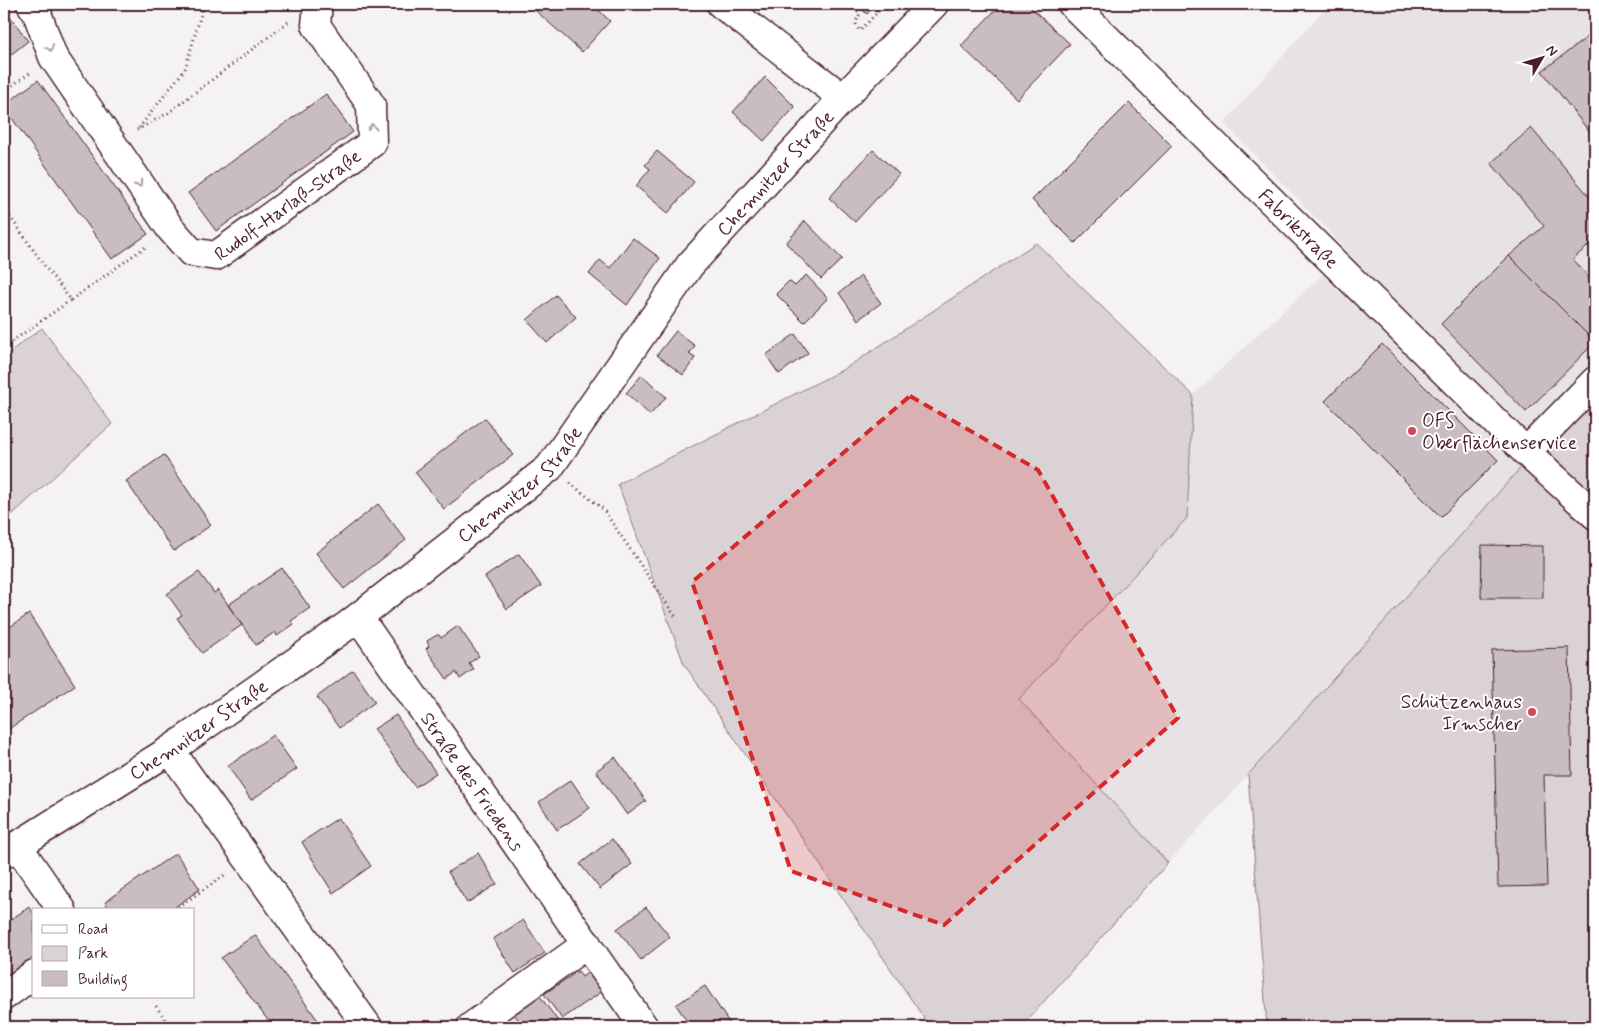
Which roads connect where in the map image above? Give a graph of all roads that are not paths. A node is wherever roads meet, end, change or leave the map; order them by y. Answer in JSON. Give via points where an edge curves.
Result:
{"nodes":[{"id":1,"x":30,"y":4,"type":"edge"},
{"id":2,"x":318,"y":4,"type":"edge"},
{"id":3,"x":721,"y":4,"type":"edge"},
{"id":4,"x":934,"y":4,"type":"edge"},
{"id":5,"x":1072,"y":4,"type":"edge"},
{"id":6,"x":843,"y":98,"type":"junction"},
{"id":7,"x":1595,"y":380,"type":"edge"},
{"id":8,"x":1526,"y":452,"type":"junction"},
{"id":9,"x":1595,"y":515,"type":"edge"},
{"id":10,"x":359,"y":618,"type":"junction"},
{"id":11,"x":170,"y":750,"type":"junction"},
{"id":12,"x":10,"y":850,"type":"edge"},
{"id":13,"x":60,"y":908,"type":"edge"},
{"id":14,"x":587,"y":944,"type":"junction"},
{"id":15,"x":32,"y":975,"type":"edge"},
{"id":16,"x":4,"y":996,"type":"edge"},
{"id":17,"x":368,"y":1027,"type":"edge"},
{"id":18,"x":471,"y":1027,"type":"edge"},
{"id":19,"x":644,"y":1027,"type":"edge"}],
"edges":[{"from":1,"to":2,"type":"street","name":"Rudolf-Harlaß-Straße","one_way":true,"via":[[37,12],[53,57],[170,228],[191,252],[216,256],[372,143],[371,106],[316,25]]},
{"from":3,"to":6,"type":"street"},
{"from":4,"to":6,"type":"street","name":"Chemnitzer Straße"},
{"from":5,"to":8,"type":"street","name":"Fabrikstraße"},
{"from":6,"to":10,"type":"street","name":"Chemnitzer Straße","via":[[690,265],[550,468]]},
{"from":7,"to":8,"type":"street"},
{"from":8,"to":9,"type":"street","name":"Fabrikstraße"},
{"from":10,"to":11,"type":"street","name":"Chemnitzer Straße"},
{"from":10,"to":14,"type":"street","name":"Straße des Friedens"},
{"from":11,"to":12,"type":"street","name":"Chemnitzer Straße"},
{"from":11,"to":17,"type":"street"},
{"from":12,"to":13,"type":"street"},
{"from":14,"to":18,"type":"street"},
{"from":14,"to":19,"type":"street","name":"Straße des Friedens"},
{"from":15,"to":16,"type":"street"}]}
